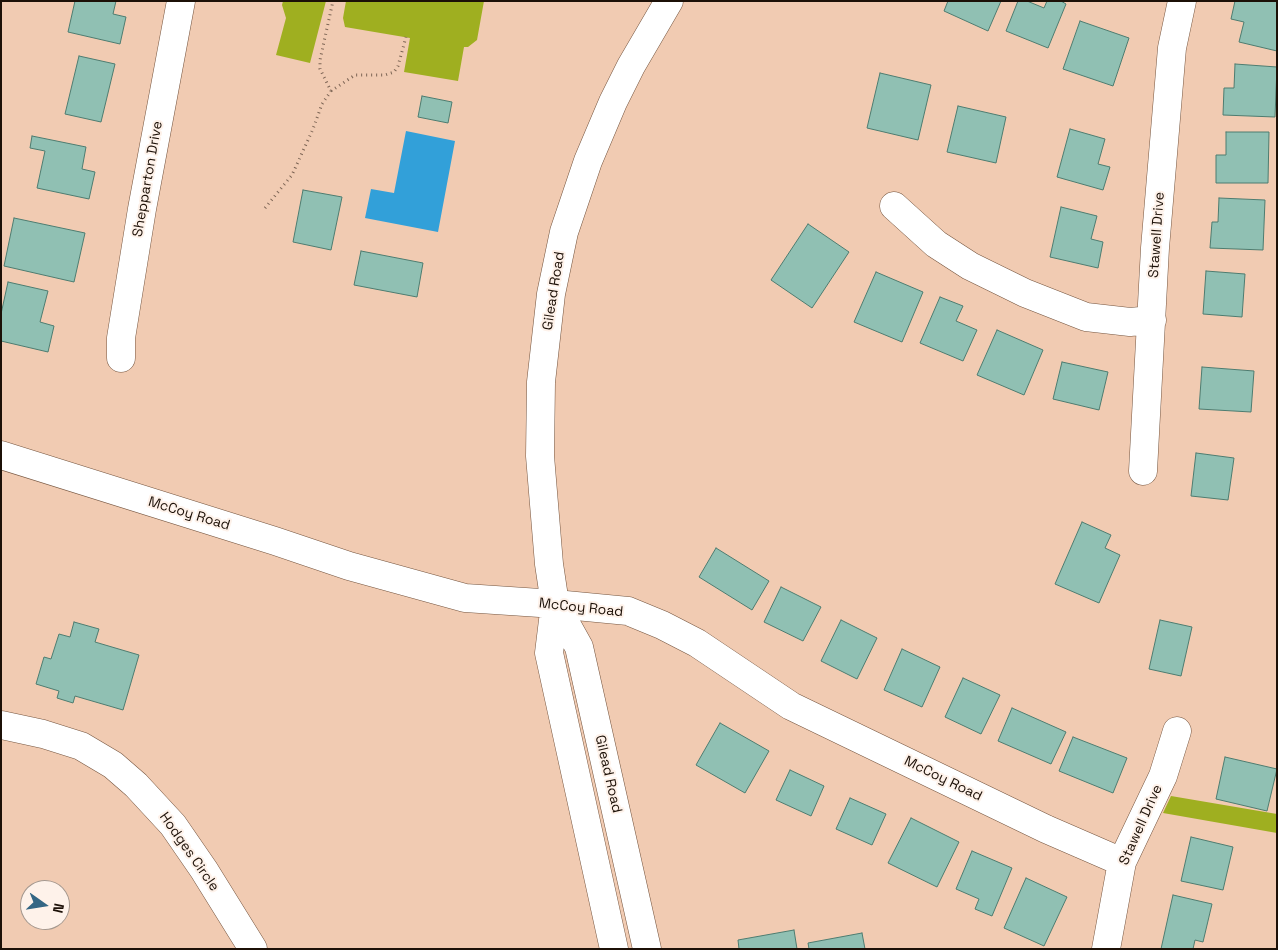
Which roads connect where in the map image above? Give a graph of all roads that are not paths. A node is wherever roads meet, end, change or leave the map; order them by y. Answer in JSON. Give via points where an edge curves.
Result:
{"nodes":[{"id":1,"x":182,"y":1,"type":"edge"},
{"id":2,"x":669,"y":1,"type":"edge"},
{"id":3,"x":1181,"y":1,"type":"edge"},
{"id":4,"x":894,"y":206,"type":"dead end"},
{"id":5,"x":1152,"y":320,"type":"junction"},
{"id":6,"x":120,"y":358,"type":"dead end"},
{"id":7,"x":1,"y":455,"type":"edge"},
{"id":8,"x":1143,"y":471,"type":"dead end"},
{"id":9,"x":555,"y":604,"type":"junction"},
{"id":10,"x":1,"y":725,"type":"edge"},
{"id":11,"x":1177,"y":731,"type":"dead end"},
{"id":12,"x":1122,"y":862,"type":"junction"},
{"id":13,"x":253,"y":949,"type":"edge"},
{"id":14,"x":614,"y":949,"type":"edge"},
{"id":15,"x":647,"y":949,"type":"edge"},
{"id":16,"x":1106,"y":949,"type":"edge"}],
"edges":[{"from":1,"to":6,"type":"street","name":"Shepparton Drive","via":[[142,209]]},
{"from":2,"to":9,"type":"street","name":"Gilead Road","via":[[613,102],[588,161],[564,232],[551,294],[541,382],[540,456]]},
{"from":3,"to":5,"type":"street","name":"Stawell Drive","via":[[1172,48]]},
{"from":4,"to":5,"type":"street","via":[[936,244],[970,266],[1025,293],[1086,317],[1130,322]]},
{"from":5,"to":8,"type":"street","name":"Stawell Drive"},
{"from":7,"to":9,"type":"street","name":"McCoy Road","via":[[349,566],[465,598]]},
{"from":9,"to":12,"type":"street","name":"McCoy Road","via":[[628,612],[662,625],[697,643],[791,706],[1046,829]]},
{"from":9,"to":14,"type":"street","name":"Gilead Road","via":[[549,653]]},
{"from":9,"to":15,"type":"street","name":"Gilead Road","via":[[579,647]]},
{"from":10,"to":13,"type":"street","name":"Hodges Circle","via":[[81,746],[114,765],[174,825]]},
{"from":11,"to":12,"type":"street","name":"Stawell Drive","via":[[1163,776]]},
{"from":12,"to":16,"type":"street","name":"Stawell Drive"}]}
